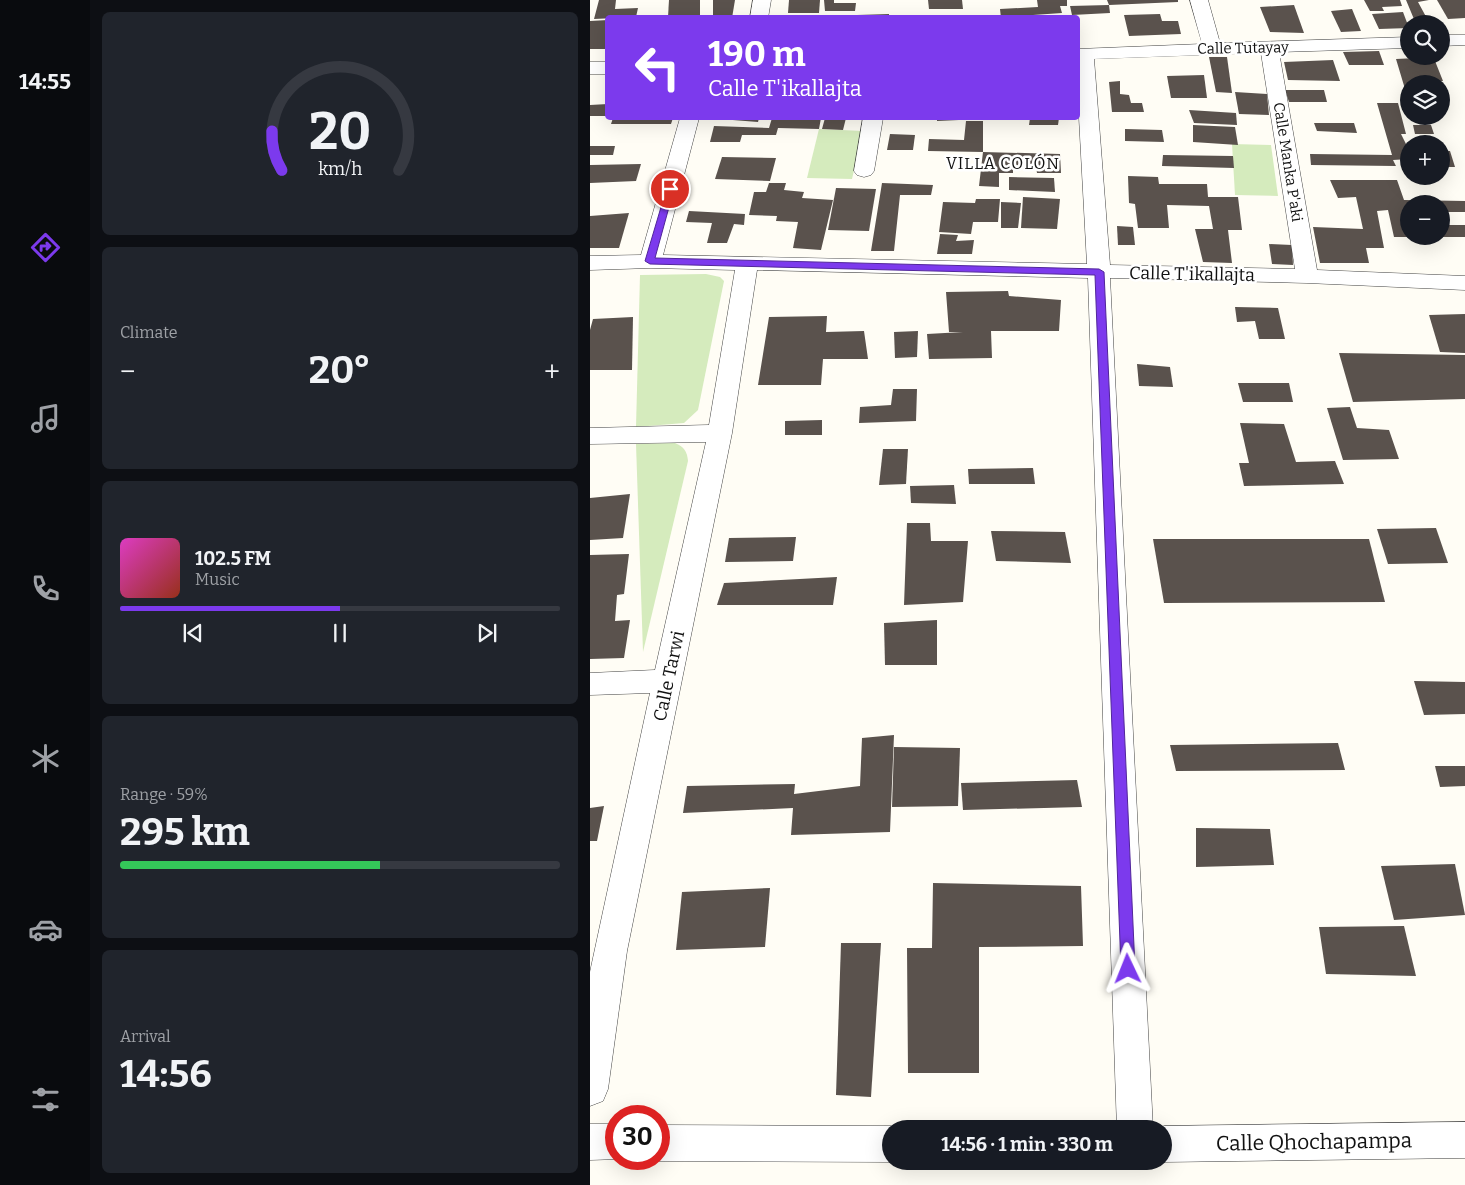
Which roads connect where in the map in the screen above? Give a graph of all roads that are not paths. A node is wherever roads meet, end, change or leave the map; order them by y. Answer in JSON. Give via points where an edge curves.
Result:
{"nodes":[{"id":1,"x":762,"y":0,"type":"edge"},
{"id":2,"x":1199,"y":0,"type":"edge"},
{"id":3,"x":759,"y":15,"type":"edge"},
{"id":4,"x":1450,"y":41,"type":"edge"},
{"id":5,"x":1400,"y":42,"type":"edge"},
{"id":6,"x":1464,"y":42,"type":"edge"},
{"id":7,"x":1269,"y":47,"type":"junction"},
{"id":8,"x":1212,"y":48,"type":"junction"},
{"id":9,"x":1081,"y":53,"type":"edge"},
{"id":10,"x":590,"y":68,"type":"edge"},
{"id":11,"x":605,"y":68,"type":"edge"},
{"id":12,"x":689,"y":120,"type":"edge"},
{"id":13,"x":873,"y":120,"type":"edge"},
{"id":14,"x":864,"y":171,"type":"dead end"},
{"id":15,"x":650,"y":261,"type":"junction"},
{"id":16,"x":590,"y":263,"type":"edge"},
{"id":17,"x":747,"y":263,"type":"junction"},
{"id":18,"x":1099,"y":272,"type":"junction"},
{"id":19,"x":1307,"y":276,"type":"junction"},
{"id":20,"x":1465,"y":283,"type":"edge"},
{"id":21,"x":720,"y":433,"type":"junction"},
{"id":22,"x":590,"y":436,"type":"edge"},
{"id":23,"x":668,"y":681,"type":"junction"},
{"id":24,"x":590,"y":684,"type":"edge"},
{"id":25,"x":600,"y":952,"type":"edge"},
{"id":26,"x":590,"y":1089,"type":"edge"},
{"id":27,"x":1135,"y":1120,"type":"edge"},
{"id":28,"x":1465,"y":1140,"type":"edge"},
{"id":29,"x":590,"y":1142,"type":"edge"},
{"id":30,"x":605,"y":1142,"type":"edge"},
{"id":31,"x":670,"y":1142,"type":"edge"},
{"id":32,"x":882,"y":1144,"type":"edge"},
{"id":33,"x":1172,"y":1144,"type":"edge"}],
"edges":[{"from":1,"to":3,"type":"street"},
{"from":2,"to":8,"type":"street"},
{"from":4,"to":6,"type":"street"},
{"from":5,"to":7,"type":"street","name":"Calle Tutayay"},
{"from":7,"to":8,"type":"street","name":"Calle Tutayay"},
{"from":7,"to":19,"type":"street","name":"Calle Manka P'aki"},
{"from":8,"to":9,"type":"street","name":"Calle Tutayay"},
{"from":9,"to":18,"type":"street"},
{"from":10,"to":11,"type":"street"},
{"from":12,"to":15,"type":"street"},
{"from":13,"to":14,"type":"street"},
{"from":15,"to":16,"type":"street","name":"Calle T'ikallajta"},
{"from":15,"to":17,"type":"street","name":"Calle T'ikallajta"},
{"from":17,"to":18,"type":"street","name":"Calle T'ikallajta"},
{"from":17,"to":21,"type":"street","name":"Calle Tarwi"},
{"from":18,"to":19,"type":"street","name":"Calle T'ikallajta"},
{"from":18,"to":27,"type":"street"},
{"from":19,"to":20,"type":"street","name":"Calle T'ikallajta"},
{"from":21,"to":22,"type":"street"},
{"from":21,"to":23,"type":"street","name":"Calle Tarwi"},
{"from":23,"to":24,"type":"street"},
{"from":23,"to":25,"type":"street","name":"Calle Tarwi"},
{"from":25,"to":26,"type":"street","name":"Calle Tarwi"},
{"from":28,"to":33,"type":"street","name":"Calle Qhochapampa"},
{"from":29,"to":30,"type":"street"},
{"from":31,"to":32,"type":"street"}]}
